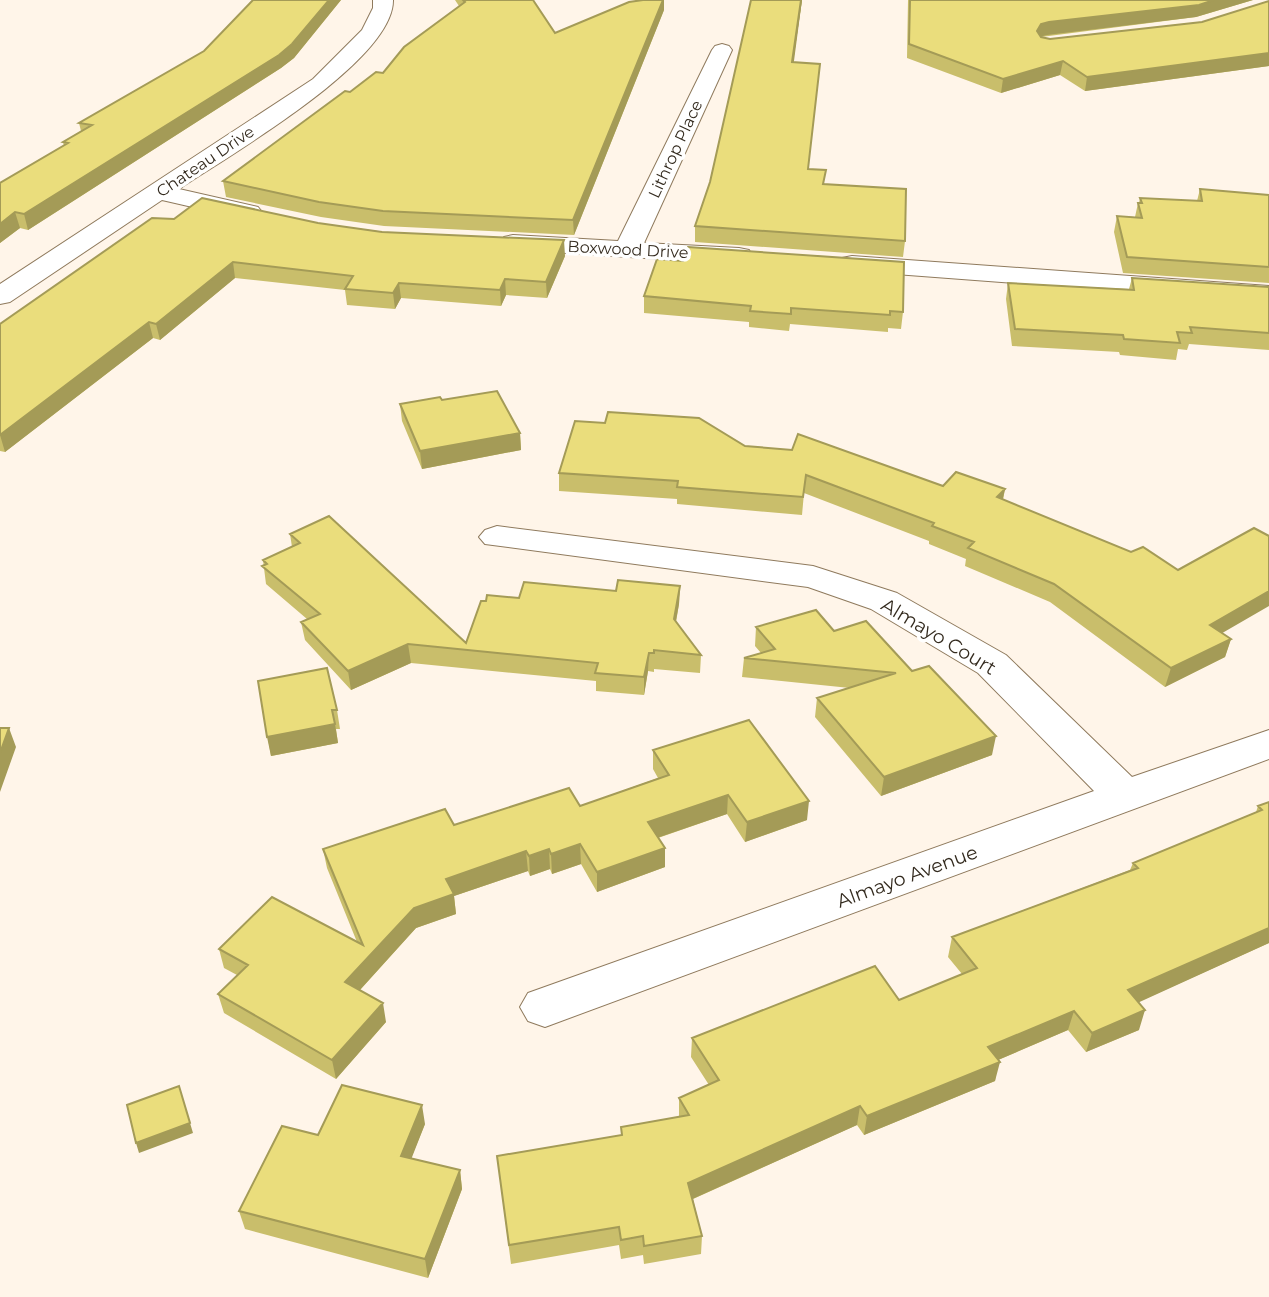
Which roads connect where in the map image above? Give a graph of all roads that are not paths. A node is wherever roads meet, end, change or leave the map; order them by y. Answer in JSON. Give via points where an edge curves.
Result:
{"nodes":[{"id":1,"x":383,"y":0,"type":"edge"},
{"id":2,"x":722,"y":50,"type":"dead end"},
{"id":3,"x":159,"y":192,"type":"junction"},
{"id":4,"x":280,"y":219,"type":"edge"},
{"id":5,"x":492,"y":242,"type":"edge"},
{"id":6,"x":628,"y":247,"type":"junction"},
{"id":7,"x":767,"y":258,"type":"edge"},
{"id":8,"x":823,"y":262,"type":"edge"},
{"id":9,"x":1269,"y":294,"type":"edge"},
{"id":10,"x":0,"y":296,"type":"edge"},
{"id":11,"x":497,"y":537,"type":"dead end"},
{"id":12,"x":1269,"y":744,"type":"edge"},
{"id":13,"x":1126,"y":797,"type":"junction"},
{"id":14,"x":545,"y":1007,"type":"dead end"}],
"edges":[{"from":1,"to":3,"type":"street","name":"Chateau Drive","via":[[371,33],[321,84]]},
{"from":2,"to":6,"type":"street","name":"Lithrop Place"},
{"from":3,"to":4,"type":"street"},
{"from":3,"to":10,"type":"street","name":"Chateau Drive"},
{"from":5,"to":6,"type":"street","name":"Boxwood Drive"},
{"from":6,"to":7,"type":"street","name":"Boxwood Drive"},
{"from":8,"to":9,"type":"street"},
{"from":11,"to":13,"type":"street","name":"Almayo Court","via":[[813,577],[884,601],[992,663]]},
{"from":12,"to":13,"type":"street","name":"Almayo Avenue"},
{"from":13,"to":14,"type":"street","name":"Almayo Avenue"}]}
